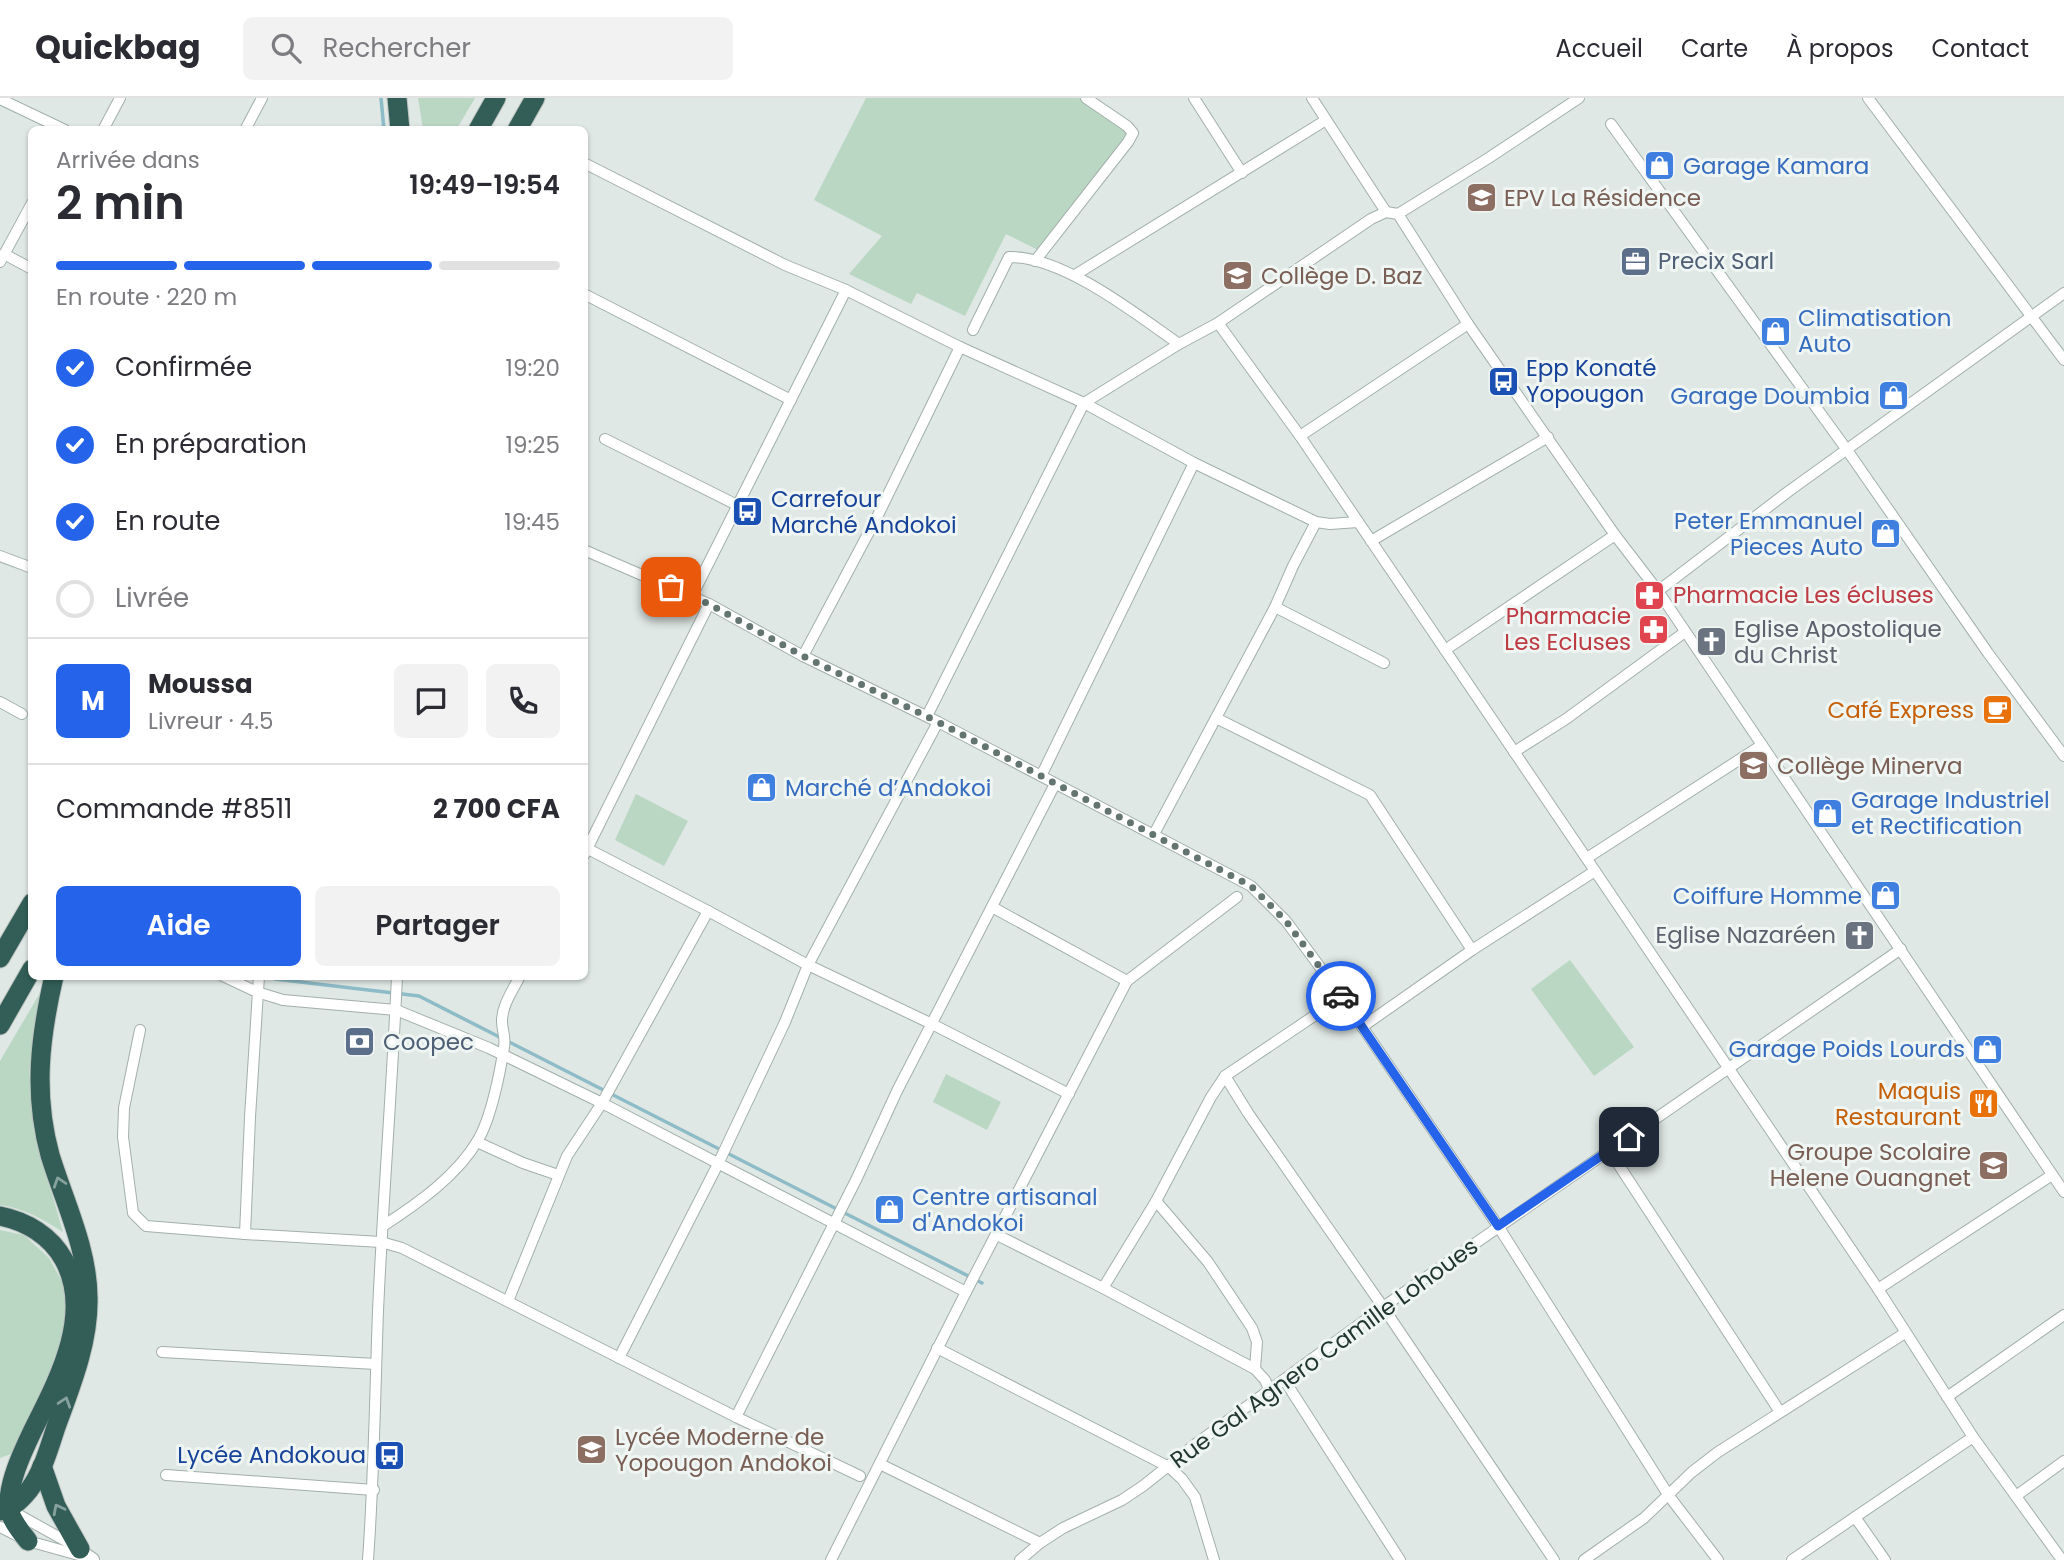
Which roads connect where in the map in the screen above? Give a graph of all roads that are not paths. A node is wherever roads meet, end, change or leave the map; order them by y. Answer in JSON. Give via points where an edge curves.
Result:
{"nodes":[{"id":1,"x":120,"y":98,"type":"edge"},
{"id":2,"x":262,"y":98,"type":"edge"},
{"id":3,"x":397,"y":98,"type":"edge"},
{"id":4,"x":496,"y":98,"type":"edge"},
{"id":5,"x":535,"y":98,"type":"edge"},
{"id":6,"x":1086,"y":98,"type":"edge"},
{"id":7,"x":1194,"y":98,"type":"edge"},
{"id":8,"x":1312,"y":98,"type":"edge"},
{"id":9,"x":1579,"y":98,"type":"edge"},
{"id":10,"x":1868,"y":98,"type":"edge"},
{"id":11,"x":0,"y":99,"type":"edge"},
{"id":12,"x":1326,"y":120,"type":"junction"},
{"id":13,"x":1611,"y":124,"type":"dead end"},
{"id":14,"x":57,"y":126,"type":"edge"},
{"id":15,"x":105,"y":126,"type":"edge"},
{"id":16,"x":247,"y":126,"type":"edge"},
{"id":17,"x":400,"y":126,"type":"edge"},
{"id":18,"x":480,"y":126,"type":"edge"},
{"id":19,"x":519,"y":126,"type":"edge"},
{"id":20,"x":588,"y":165,"type":"edge"},
{"id":21,"x":1242,"y":173,"type":"junction"},
{"id":22,"x":28,"y":210,"type":"edge"},
{"id":23,"x":1392,"y":213,"type":"junction"},
{"id":24,"x":2,"y":258,"type":"edge"},
{"id":25,"x":1035,"y":261,"type":"junction"},
{"id":26,"x":28,"y":268,"type":"edge"},
{"id":27,"x":1075,"y":275,"type":"junction"},
{"id":28,"x":846,"y":290,"type":"junction"},
{"id":29,"x":2064,"y":293,"type":"edge"},
{"id":30,"x":588,"y":296,"type":"edge"},
{"id":31,"x":2031,"y":316,"type":"junction"},
{"id":32,"x":1218,"y":323,"type":"junction"},
{"id":33,"x":1468,"y":324,"type":"junction"},
{"id":34,"x":973,"y":330,"type":"dead end"},
{"id":35,"x":1179,"y":344,"type":"junction"},
{"id":36,"x":960,"y":347,"type":"junction"},
{"id":37,"x":2064,"y":360,"type":"edge"},
{"id":38,"x":791,"y":400,"type":"junction"},
{"id":39,"x":1084,"y":403,"type":"junction"},
{"id":40,"x":1300,"y":436,"type":"junction"},
{"id":41,"x":1548,"y":437,"type":"junction"},
{"id":42,"x":605,"y":439,"type":"dead end"},
{"id":43,"x":1847,"y":450,"type":"junction"},
{"id":44,"x":1194,"y":463,"type":"junction"},
{"id":45,"x":738,"y":506,"type":"junction"},
{"id":46,"x":1316,"y":522,"type":"junction"},
{"id":47,"x":1358,"y":522,"type":"junction"},
{"id":48,"x":1615,"y":534,"type":"junction"},
{"id":49,"x":1371,"y":541,"type":"junction"},
{"id":50,"x":588,"y":552,"type":"edge"},
{"id":51,"x":0,"y":556,"type":"edge"},
{"id":52,"x":28,"y":566,"type":"edge"},
{"id":53,"x":1658,"y":591,"type":"junction"},
{"id":54,"x":692,"y":596,"type":"junction"},
{"id":55,"x":709,"y":604,"type":"junction"},
{"id":56,"x":1275,"y":607,"type":"junction"},
{"id":57,"x":1685,"y":632,"type":"junction"},
{"id":58,"x":1445,"y":650,"type":"junction"},
{"id":59,"x":803,"y":656,"type":"junction"},
{"id":60,"x":1384,"y":663,"type":"dead end"},
{"id":61,"x":0,"y":702,"type":"edge"},
{"id":62,"x":22,"y":714,"type":"dead end"},
{"id":63,"x":927,"y":716,"type":"junction"},
{"id":64,"x":1216,"y":718,"type":"junction"},
{"id":65,"x":938,"y":722,"type":"junction"},
{"id":66,"x":1762,"y":745,"type":"junction"},
{"id":67,"x":1514,"y":752,"type":"junction"},
{"id":68,"x":2064,"y":756,"type":"edge"},
{"id":69,"x":1041,"y":776,"type":"junction"},
{"id":70,"x":1055,"y":783,"type":"junction"},
{"id":71,"x":1154,"y":834,"type":"junction"},
{"id":72,"x":588,"y":848,"type":"edge"},
{"id":73,"x":588,"y":853,"type":"edge"},
{"id":74,"x":1587,"y":858,"type":"junction"},
{"id":75,"x":1595,"y":871,"type":"junction"},
{"id":76,"x":1237,"y":897,"type":"dead end"},
{"id":77,"x":992,"y":907,"type":"junction"},
{"id":78,"x":28,"y":910,"type":"edge"},
{"id":79,"x":708,"y":911,"type":"junction"},
{"id":80,"x":1901,"y":949,"type":"junction"},
{"id":81,"x":1472,"y":950,"type":"junction"},
{"id":82,"x":0,"y":958,"type":"edge"},
{"id":83,"x":808,"y":965,"type":"junction"},
{"id":84,"x":28,"y":977,"type":"edge"},
{"id":85,"x":53,"y":980,"type":"edge"},
{"id":86,"x":232,"y":980,"type":"edge"},
{"id":87,"x":258,"y":980,"type":"edge"},
{"id":88,"x":397,"y":980,"type":"edge"},
{"id":89,"x":518,"y":980,"type":"edge"},
{"id":90,"x":1127,"y":981,"type":"junction"},
{"id":91,"x":257,"y":992,"type":"junction"},
{"id":92,"x":1342,"y":998,"type":"junction"},
{"id":93,"x":396,"y":1010,"type":"junction"},
{"id":94,"x":932,"y":1024,"type":"junction"},
{"id":95,"x":0,"y":1026,"type":"edge"},
{"id":96,"x":1362,"y":1027,"type":"junction"},
{"id":97,"x":140,"y":1030,"type":"dead end"},
{"id":98,"x":502,"y":1055,"type":"junction"},
{"id":99,"x":1728,"y":1070,"type":"junction"},
{"id":100,"x":1225,"y":1076,"type":"junction"},
{"id":101,"x":1069,"y":1094,"type":"junction"},
{"id":102,"x":602,"y":1103,"type":"junction"},
{"id":103,"x":477,"y":1142,"type":"junction"},
{"id":104,"x":1609,"y":1150,"type":"junction"},
{"id":105,"x":718,"y":1164,"type":"junction"},
{"id":106,"x":558,"y":1175,"type":"junction"},
{"id":107,"x":2052,"y":1175,"type":"junction"},
{"id":108,"x":2064,"y":1192,"type":"edge"},
{"id":109,"x":1156,"y":1201,"type":"junction"},
{"id":110,"x":0,"y":1216,"type":"edge"},
{"id":111,"x":833,"y":1223,"type":"junction"},
{"id":112,"x":383,"y":1226,"type":"junction"},
{"id":113,"x":1498,"y":1226,"type":"junction"},
{"id":114,"x":245,"y":1234,"type":"junction"},
{"id":115,"x":997,"y":1234,"type":"junction"},
{"id":116,"x":382,"y":1242,"type":"junction"},
{"id":117,"x":1103,"y":1288,"type":"junction"},
{"id":118,"x":1878,"y":1289,"type":"junction"},
{"id":119,"x":966,"y":1292,"type":"junction"},
{"id":120,"x":508,"y":1301,"type":"junction"},
{"id":121,"x":1383,"y":1307,"type":"junction"},
{"id":122,"x":2064,"y":1315,"type":"edge"},
{"id":123,"x":1905,"y":1333,"type":"junction"},
{"id":124,"x":937,"y":1348,"type":"junction"},
{"id":125,"x":162,"y":1352,"type":"dead end"},
{"id":126,"x":619,"y":1358,"type":"junction"},
{"id":127,"x":376,"y":1364,"type":"junction"},
{"id":128,"x":1255,"y":1369,"type":"junction"},
{"id":129,"x":1285,"y":1381,"type":"junction"},
{"id":130,"x":1270,"y":1391,"type":"junction"},
{"id":131,"x":1947,"y":1397,"type":"junction"},
{"id":132,"x":1780,"y":1412,"type":"junction"},
{"id":133,"x":736,"y":1416,"type":"junction"},
{"id":134,"x":1973,"y":1437,"type":"junction"},
{"id":135,"x":20,"y":1458,"type":"junction"},
{"id":136,"x":2064,"y":1461,"type":"edge"},
{"id":137,"x":880,"y":1464,"type":"junction"},
{"id":138,"x":0,"y":1466,"type":"edge"},
{"id":139,"x":43,"y":1466,"type":"junction"},
{"id":140,"x":1169,"y":1467,"type":"junction"},
{"id":141,"x":166,"y":1475,"type":"dead end"},
{"id":142,"x":860,"y":1476,"type":"dead end"},
{"id":143,"x":373,"y":1490,"type":"junction"},
{"id":144,"x":1669,"y":1496,"type":"junction"},
{"id":145,"x":2016,"y":1496,"type":"junction"},
{"id":146,"x":2,"y":1513,"type":"edge"},
{"id":147,"x":1855,"y":1517,"type":"junction"},
{"id":148,"x":28,"y":1541,"type":"joint"},
{"id":149,"x":1040,"y":1543,"type":"junction"},
{"id":150,"x":90,"y":1556,"type":"edge"},
{"id":151,"x":368,"y":1560,"type":"edge"},
{"id":152,"x":831,"y":1560,"type":"edge"},
{"id":153,"x":1020,"y":1560,"type":"edge"},
{"id":154,"x":1214,"y":1560,"type":"edge"},
{"id":155,"x":1400,"y":1560,"type":"edge"},
{"id":156,"x":1554,"y":1560,"type":"edge"},
{"id":157,"x":1584,"y":1560,"type":"edge"},
{"id":158,"x":1718,"y":1560,"type":"edge"},
{"id":159,"x":1792,"y":1560,"type":"edge"},
{"id":160,"x":1885,"y":1560,"type":"edge"},
{"id":161,"x":2062,"y":1560,"type":"edge"}],
"edges":[{"from":1,"to":15,"type":"street"},
{"from":2,"to":16,"type":"street"},
{"from":3,"to":17,"type":"highway"},
{"from":4,"to":18,"type":"highway"},
{"from":5,"to":19,"type":"highway"},
{"from":6,"to":25,"type":"street","via":[[1133,133]]},
{"from":7,"to":21,"type":"street"},
{"from":8,"to":12,"type":"street"},
{"from":9,"to":23,"type":"street","via":[[1487,159]]},
{"from":10,"to":31,"type":"street"},
{"from":11,"to":14,"type":"street"},
{"from":12,"to":21,"type":"street"},
{"from":12,"to":23,"type":"street"},
{"from":13,"to":43,"type":"street"},
{"from":20,"to":28,"type":"street","via":[[785,265]]},
{"from":21,"to":27,"type":"street"},
{"from":22,"to":24,"type":"street"},
{"from":23,"to":32,"type":"street","via":[[1371,219]]},
{"from":23,"to":33,"type":"street"},
{"from":24,"to":26,"type":"street"},
{"from":25,"to":27,"type":"street"},
{"from":25,"to":34,"type":"street","via":[[1009,257]]},
{"from":27,"to":35,"type":"street"},
{"from":28,"to":36,"type":"street"},
{"from":28,"to":38,"type":"street"},
{"from":29,"to":31,"type":"street"},
{"from":30,"to":38,"type":"street"},
{"from":31,"to":37,"type":"street"},
{"from":31,"to":43,"type":"street"},
{"from":32,"to":35,"type":"street"},
{"from":32,"to":40,"type":"street"},
{"from":33,"to":40,"type":"street"},
{"from":33,"to":41,"type":"street"},
{"from":35,"to":39,"type":"street"},
{"from":36,"to":39,"type":"street"},
{"from":36,"to":59,"type":"street"},
{"from":38,"to":45,"type":"street"},
{"from":39,"to":44,"type":"street"},
{"from":39,"to":63,"type":"street"},
{"from":40,"to":47,"type":"street"},
{"from":41,"to":48,"type":"street"},
{"from":41,"to":49,"type":"street"},
{"from":42,"to":45,"type":"street"},
{"from":43,"to":53,"type":"street"},
{"from":43,"to":68,"type":"street"},
{"from":44,"to":46,"type":"street"},
{"from":44,"to":69,"type":"street"},
{"from":45,"to":54,"type":"street"},
{"from":46,"to":47,"type":"street"},
{"from":46,"to":56,"type":"street"},
{"from":47,"to":49,"type":"street"},
{"from":48,"to":53,"type":"street"},
{"from":48,"to":58,"type":"street"},
{"from":49,"to":58,"type":"street"},
{"from":50,"to":54,"type":"street"},
{"from":51,"to":52,"type":"street"},
{"from":53,"to":57,"type":"street"},
{"from":54,"to":55,"type":"street"},
{"from":55,"to":59,"type":"street"},
{"from":55,"to":72,"type":"street"},
{"from":56,"to":60,"type":"street"},
{"from":56,"to":64,"type":"street"},
{"from":57,"to":66,"type":"street"},
{"from":57,"to":67,"type":"street"},
{"from":58,"to":67,"type":"street"},
{"from":59,"to":63,"type":"street"},
{"from":61,"to":62,"type":"street"},
{"from":63,"to":65,"type":"street"},
{"from":64,"to":71,"type":"street"},
{"from":64,"to":81,"type":"street","via":[[1370,795]]},
{"from":65,"to":69,"type":"street"},
{"from":65,"to":83,"type":"street"},
{"from":66,"to":74,"type":"street"},
{"from":66,"to":80,"type":"street"},
{"from":67,"to":74,"type":"street"},
{"from":69,"to":70,"type":"street"},
{"from":70,"to":71,"type":"street"},
{"from":70,"to":77,"type":"street"},
{"from":71,"to":92,"type":"street","via":[[1251,886],[1286,921]]},
{"from":73,"to":79,"type":"street"},
{"from":74,"to":75,"type":"street"},
{"from":75,"to":81,"type":"street"},
{"from":75,"to":99,"type":"street"},
{"from":76,"to":90,"type":"street"},
{"from":77,"to":90,"type":"street"},
{"from":77,"to":94,"type":"street"},
{"from":78,"to":82,"type":"highway"},
{"from":79,"to":83,"type":"street"},
{"from":79,"to":102,"type":"street"},
{"from":80,"to":99,"type":"street","name":"Rue Gal Agnero Camille Lohoues"},
{"from":80,"to":107,"type":"street"},
{"from":81,"to":96,"type":"street"},
{"from":83,"to":94,"type":"street"},
{"from":83,"to":105,"type":"street"},
{"from":84,"to":95,"type":"highway"},
{"from":139,"to":85,"type":"highway","one_way":true,"via":[[82,1348],[88,1297],[79,1243],[50,1152],[42,1109],[39,1071]]},
{"from":86,"to":91,"type":"street"},
{"from":87,"to":91,"type":"street"},
{"from":88,"to":93,"type":"street"},
{"from":89,"to":98,"type":"street","via":[[504,1007]]},
{"from":90,"to":101,"type":"street"},
{"from":91,"to":93,"type":"street","via":[[283,1000]]},
{"from":91,"to":114,"type":"street"},
{"from":92,"to":96,"type":"street"},
{"from":92,"to":100,"type":"street"},
{"from":93,"to":98,"type":"street"},
{"from":93,"to":112,"type":"street"},
{"from":94,"to":101,"type":"street"},
{"from":94,"to":111,"type":"street"},
{"from":96,"to":113,"type":"street"},
{"from":97,"to":114,"type":"street","via":[[123,1129],[133,1213],[146,1226]]},
{"from":98,"to":102,"type":"street"},
{"from":98,"to":103,"type":"street"},
{"from":99,"to":104,"type":"street","name":"Rue Gal Agnero Camille Lohoues"},
{"from":99,"to":118,"type":"street"},
{"from":100,"to":109,"type":"street"},
{"from":100,"to":121,"type":"street"},
{"from":101,"to":115,"type":"street"},
{"from":102,"to":105,"type":"street"},
{"from":102,"to":106,"type":"street"},
{"from":103,"to":106,"type":"street"},
{"from":103,"to":112,"type":"street","via":[[449,1175]]},
{"from":104,"to":113,"type":"street","name":"Rue Gal Agnero Camille Lohoues"},
{"from":104,"to":132,"type":"street"},
{"from":105,"to":111,"type":"street"},
{"from":105,"to":126,"type":"street"},
{"from":106,"to":120,"type":"street"},
{"from":107,"to":108,"type":"street"},
{"from":107,"to":118,"type":"street"},
{"from":109,"to":117,"type":"street"},
{"from":109,"to":128,"type":"street","via":[[1208,1262],[1252,1328],[1257,1342]]},
{"from":110,"to":135,"type":"highway","via":[[47,1238],[69,1269],[74,1289],[75,1311],[64,1362]]},
{"from":111,"to":119,"type":"street"},
{"from":111,"to":133,"type":"street"},
{"from":112,"to":116,"type":"street"},
{"from":113,"to":121,"type":"street","name":"Rue Gal Agnero Camille Lohoues"},
{"from":113,"to":144,"type":"street"},
{"from":114,"to":116,"type":"street"},
{"from":115,"to":117,"type":"street"},
{"from":115,"to":119,"type":"street"},
{"from":116,"to":120,"type":"street"},
{"from":116,"to":127,"type":"street"},
{"from":117,"to":128,"type":"street"},
{"from":118,"to":123,"type":"street"},
{"from":119,"to":124,"type":"street"},
{"from":120,"to":126,"type":"street"},
{"from":121,"to":129,"type":"street","name":"Rue Gal Agnero Camille Lohoues"},
{"from":121,"to":156,"type":"street"},
{"from":122,"to":131,"type":"street"},
{"from":123,"to":131,"type":"street"},
{"from":123,"to":132,"type":"street"},
{"from":124,"to":137,"type":"street"},
{"from":124,"to":140,"type":"street"},
{"from":125,"to":127,"type":"street"},
{"from":126,"to":133,"type":"street"},
{"from":127,"to":143,"type":"street"},
{"from":128,"to":130,"type":"street"},
{"from":129,"to":130,"type":"street","name":"Rue Gal Agnero Camille Lohoues"},
{"from":129,"to":155,"type":"street"},
{"from":130,"to":140,"type":"street","name":"Rue Gal Agnero Camille Lohoues"},
{"from":131,"to":134,"type":"street"},
{"from":132,"to":144,"type":"street","via":[[1718,1452]]},
{"from":133,"to":142,"type":"street"},
{"from":134,"to":145,"type":"street"},
{"from":134,"to":147,"type":"street"},
{"from":135,"to":138,"type":"highway"},
{"from":135,"to":146,"type":"highway"},
{"from":136,"to":145,"type":"street"},
{"from":137,"to":149,"type":"street"},
{"from":137,"to":152,"type":"street"},
{"from":139,"to":146,"type":"highway","via":[[30,1488]]},
{"from":150,"to":139,"type":"highway","one_way":true,"via":[[56,1506]]},
{"from":140,"to":149,"type":"street","name":"Rue Gal Agnero Camille Lohoues","via":[[1122,1500]]},
{"from":140,"to":154,"type":"street","via":[[1195,1497]]},
{"from":141,"to":143,"type":"street"},
{"from":143,"to":151,"type":"street"},
{"from":144,"to":157,"type":"street"},
{"from":144,"to":158,"type":"street"},
{"from":145,"to":161,"type":"street"},
{"from":146,"to":148,"type":"highway"},
{"from":146,"to":150,"type":"street"},
{"from":147,"to":159,"type":"street"},
{"from":147,"to":160,"type":"street"},
{"from":148,"to":150,"type":"street"},
{"from":149,"to":153,"type":"street","name":"Rue Gal Agnero Camille Lohoues"}]}
